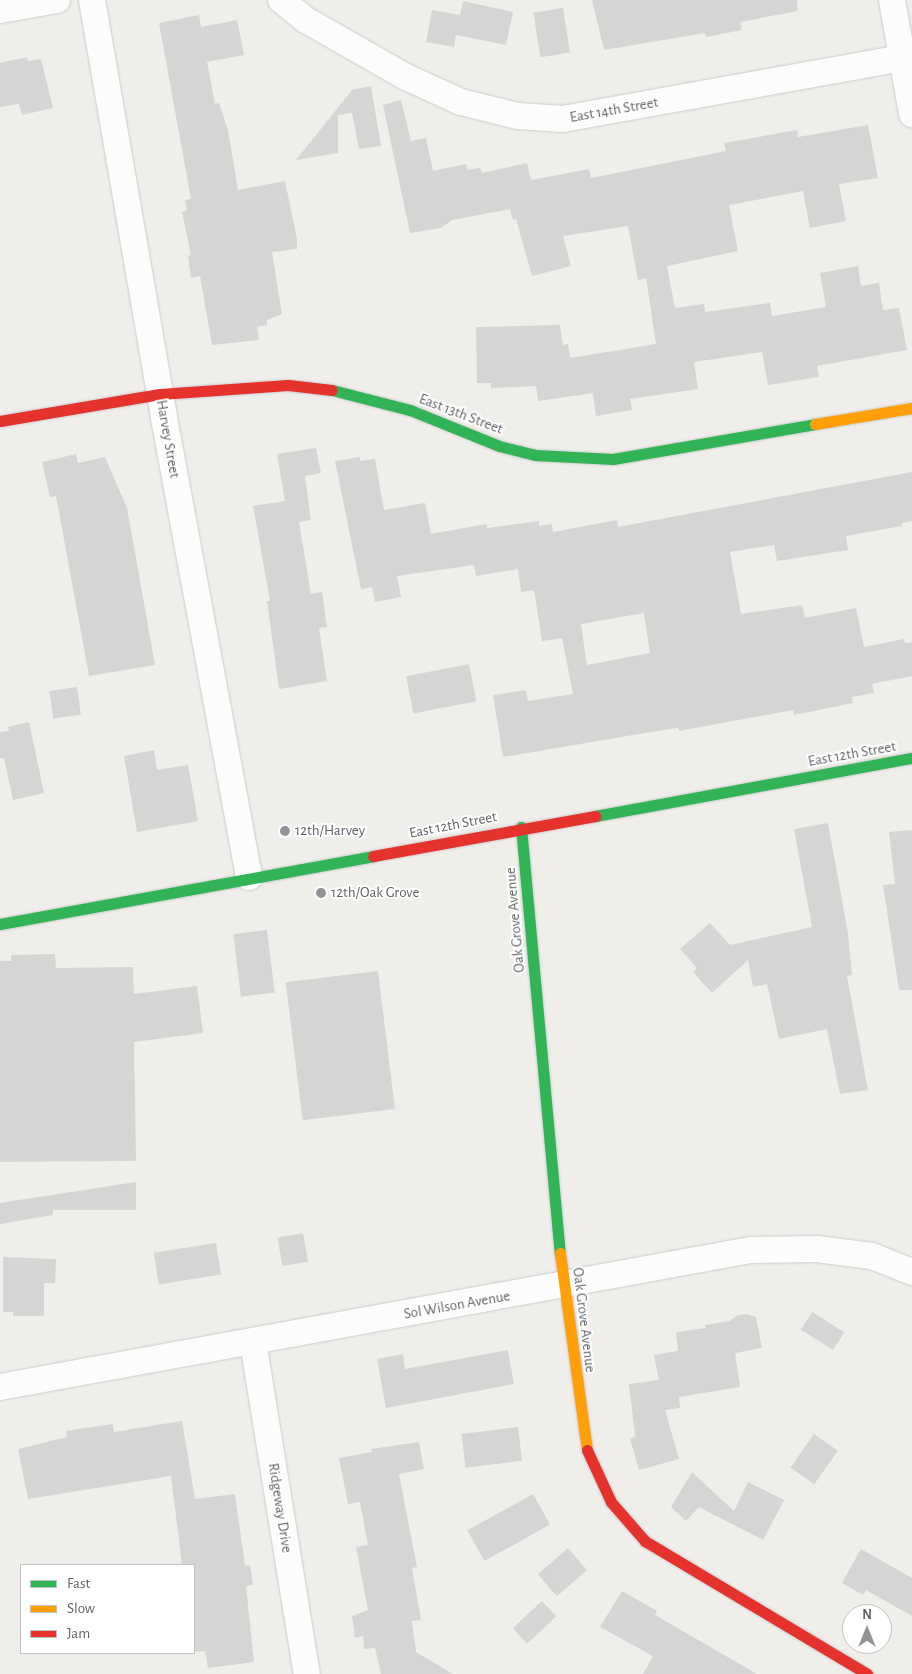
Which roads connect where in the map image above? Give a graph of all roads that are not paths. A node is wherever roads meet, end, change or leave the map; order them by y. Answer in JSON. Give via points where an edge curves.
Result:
{"nodes":[{"id":1,"x":57,"y":0,"type":"edge"},
{"id":2,"x":92,"y":0,"type":"edge"},
{"id":3,"x":281,"y":0,"type":"edge"},
{"id":4,"x":892,"y":0,"type":"edge"},
{"id":5,"x":0,"y":10,"type":"edge"},
{"id":6,"x":907,"y":57,"type":"edge"},
{"id":7,"x":912,"y":114,"type":"edge"},
{"id":8,"x":160,"y":394,"type":"junction"},
{"id":9,"x":912,"y":408,"type":"edge"},
{"id":10,"x":0,"y":421,"type":"edge"},
{"id":11,"x":912,"y":758,"type":"edge"},
{"id":12,"x":521,"y":827,"type":"junction"},
{"id":13,"x":249,"y":877,"type":"junction"},
{"id":14,"x":0,"y":924,"type":"edge"},
{"id":15,"x":912,"y":1272,"type":"edge"},
{"id":16,"x":564,"y":1286,"type":"junction"},
{"id":17,"x":253,"y":1342,"type":"junction"},
{"id":18,"x":0,"y":1387,"type":"edge"},
{"id":19,"x":307,"y":1674,"type":"edge"},
{"id":20,"x":868,"y":1674,"type":"edge"}],
"edges":[{"from":1,"to":5,"type":"street"},
{"from":2,"to":8,"type":"street","name":"Harvey Street"},
{"from":3,"to":6,"type":"street","name":"East 14th Street","via":[[306,20],[406,77],[461,102],[518,116],[564,119]]},
{"from":4,"to":6,"type":"street"},
{"from":6,"to":7,"type":"street"},
{"from":8,"to":9,"type":"street","name":"East 13th Street","via":[[288,385],[346,392],[410,410],[499,446],[573,459],[655,454]]},
{"from":8,"to":10,"type":"street","name":"East 13th Street"},
{"from":8,"to":13,"type":"street","name":"Harvey Street"},
{"from":11,"to":12,"type":"street","name":"East 12th Street"},
{"from":12,"to":13,"type":"street","name":"East 12th Street"},
{"from":12,"to":16,"type":"street","name":"Oak Grove Avenue"},
{"from":13,"to":14,"type":"street","name":"East 12th Street"},
{"from":15,"to":16,"type":"street","name":"Sol Wilson Avenue","via":[[872,1256],[817,1249],[751,1250]]},
{"from":16,"to":17,"type":"street","name":"Sol Wilson Avenue"},
{"from":16,"to":20,"type":"street","name":"Oak Grove Avenue","via":[[585,1446],[611,1502],[644,1541]]},
{"from":17,"to":18,"type":"street","name":"Sol Wilson Avenue"},
{"from":17,"to":19,"type":"street","name":"Ridgeway Drive"}]}
